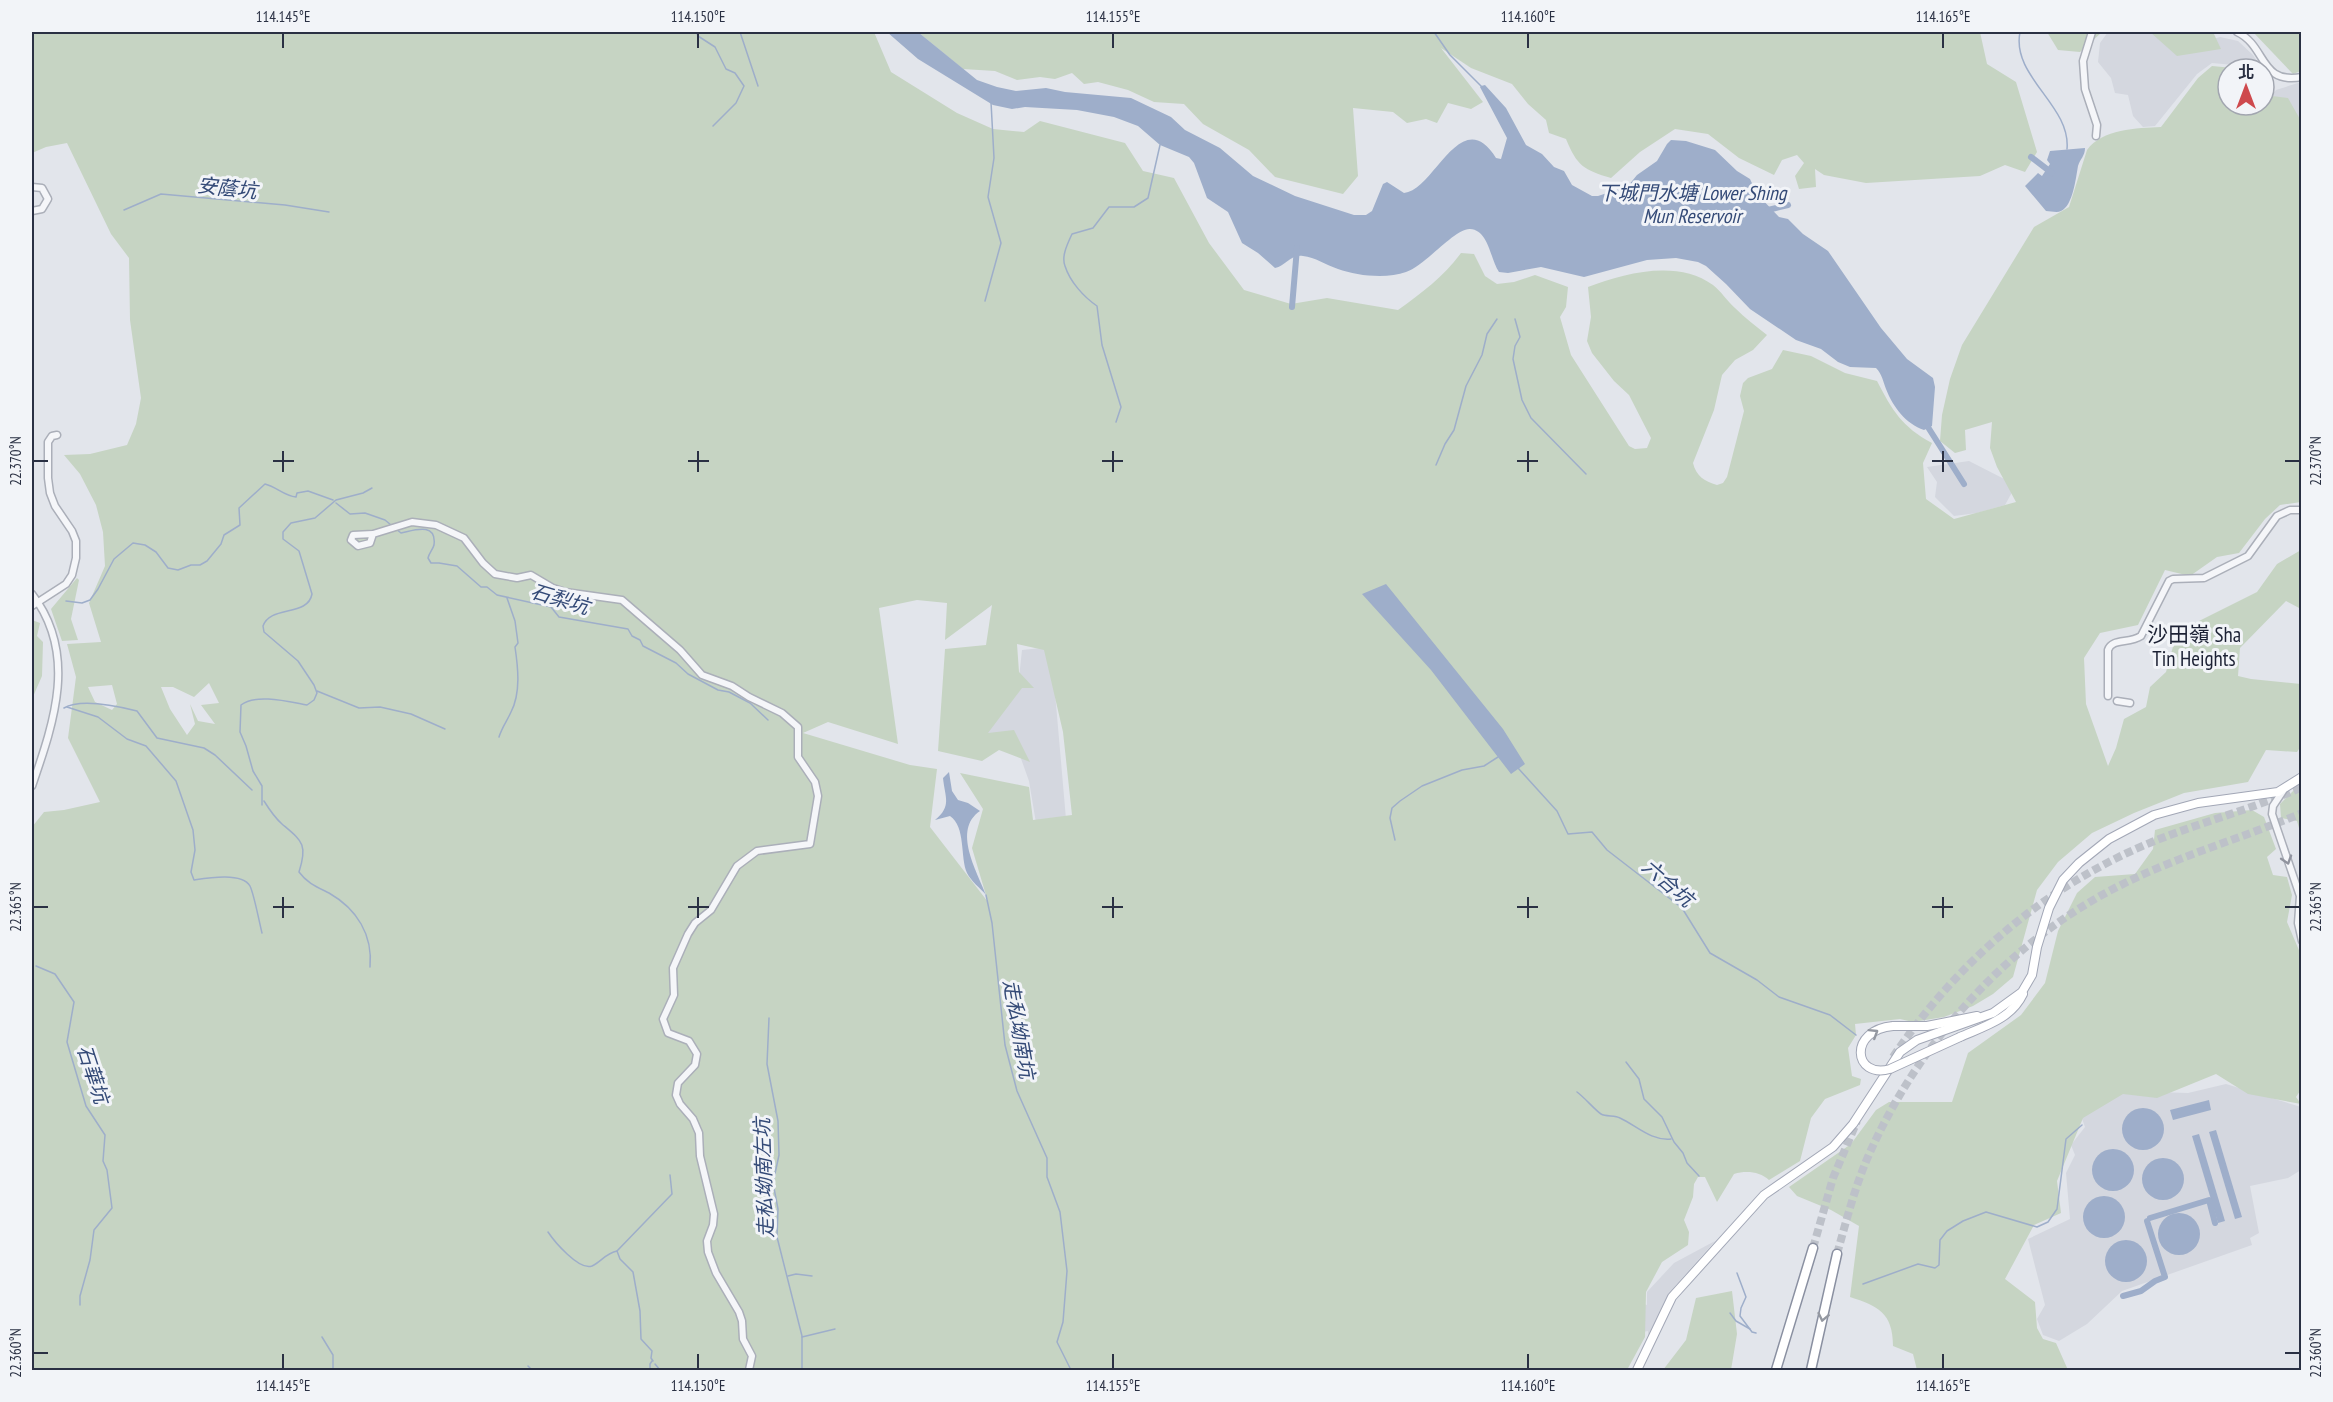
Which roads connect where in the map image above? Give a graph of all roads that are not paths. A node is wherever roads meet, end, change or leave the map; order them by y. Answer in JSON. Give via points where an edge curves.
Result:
{"nodes":[{"id":1,"x":2092,"y":32,"type":"edge"},
{"id":2,"x":2237,"y":32,"type":"edge"},
{"id":3,"x":2301,"y":77,"type":"edge"},
{"id":4,"x":2097,"y":136,"type":"dead end"},
{"id":5,"x":34,"y":186,"type":"edge"},
{"id":6,"x":32,"y":211,"type":"edge"},
{"id":7,"x":57,"y":435,"type":"dead end"},
{"id":8,"x":2301,"y":510,"type":"edge"},
{"id":9,"x":373,"y":534,"type":"dead end"},
{"id":10,"x":32,"y":594,"type":"edge"},
{"id":11,"x":34,"y":604,"type":"edge"},
{"id":12,"x":2108,"y":696,"type":"dead end"},
{"id":13,"x":2117,"y":701,"type":"dead end"},
{"id":14,"x":2130,"y":703,"type":"dead end"},
{"id":15,"x":2301,"y":777,"type":"edge"},
{"id":16,"x":32,"y":786,"type":"edge"},
{"id":17,"x":2283,"y":790,"type":"junction"},
{"id":18,"x":2301,"y":941,"type":"edge"},
{"id":19,"x":2027,"y":985,"type":"junction"},
{"id":20,"x":1993,"y":1013,"type":"junction"},
{"id":21,"x":1813,"y":1248,"type":"tunnel mouth"},
{"id":22,"x":1837,"y":1254,"type":"tunnel mouth"},
{"id":23,"x":749,"y":1371,"type":"edge"},
{"id":24,"x":1637,"y":1371,"type":"edge"},
{"id":25,"x":1776,"y":1371,"type":"edge"},
{"id":26,"x":1811,"y":1371,"type":"edge"}],
"edges":[{"from":1,"to":4,"type":"street","via":[[2083,61],[2085,89]]},
{"from":2,"to":3,"type":"street","via":[[2247,38],[2278,77]]},
{"from":5,"to":6,"type":"street","via":[[47,195],[47,203],[39,211]]},
{"from":7,"to":11,"type":"street","via":[[49,439],[49,486],[74,536],[76,558],[66,584]]},
{"from":8,"to":12,"type":"street","via":[[2277,516],[2248,555],[2234,563],[2204,578],[2169,581],[2140,636],[2110,645]]},
{"from":9,"to":23,"type":"street","via":[[412,522],[436,525],[464,538],[495,574],[517,578],[531,575],[565,592],[622,600],[680,650],[702,675],[782,713],[798,727],[798,757],[815,782],[818,796],[810,844],[757,851],[737,866],[711,910],[688,934],[673,968],[673,997],[663,1017],[668,1033],[689,1041],[697,1054],[696,1064],[680,1078],[676,1092],[698,1130],[714,1214],[707,1250],[741,1315],[742,1339],[752,1356]]},
{"from":10,"to":11,"type":"street"},
{"from":11,"to":16,"type":"street","via":[[44,611],[59,656],[59,678]]},
{"from":13,"to":14,"type":"street"},
{"from":15,"to":17,"type":"main road"},
{"from":17,"to":18,"type":"street","one_way":true,"via":[[2272,814],[2300,896]]},
{"from":17,"to":19,"type":"main road","via":[[2174,809],[2134,824],[2101,845],[2059,887],[2045,916]]},
{"from":19,"to":20,"type":"main road"},
{"from":19,"to":20,"type":"main road","one_way":true,"bridge":true,"via":[[2010,1013],[1890,1069],[1872,1069],[1862,1059],[1862,1043],[1874,1031]]},
{"from":20,"to":24,"type":"main road","via":[[1917,1040],[1900,1052],[1841,1138],[1764,1196],[1672,1297]]},
{"from":21,"to":25,"type":"highway"},
{"from":22,"to":26,"type":"highway","one_way":true}]}
